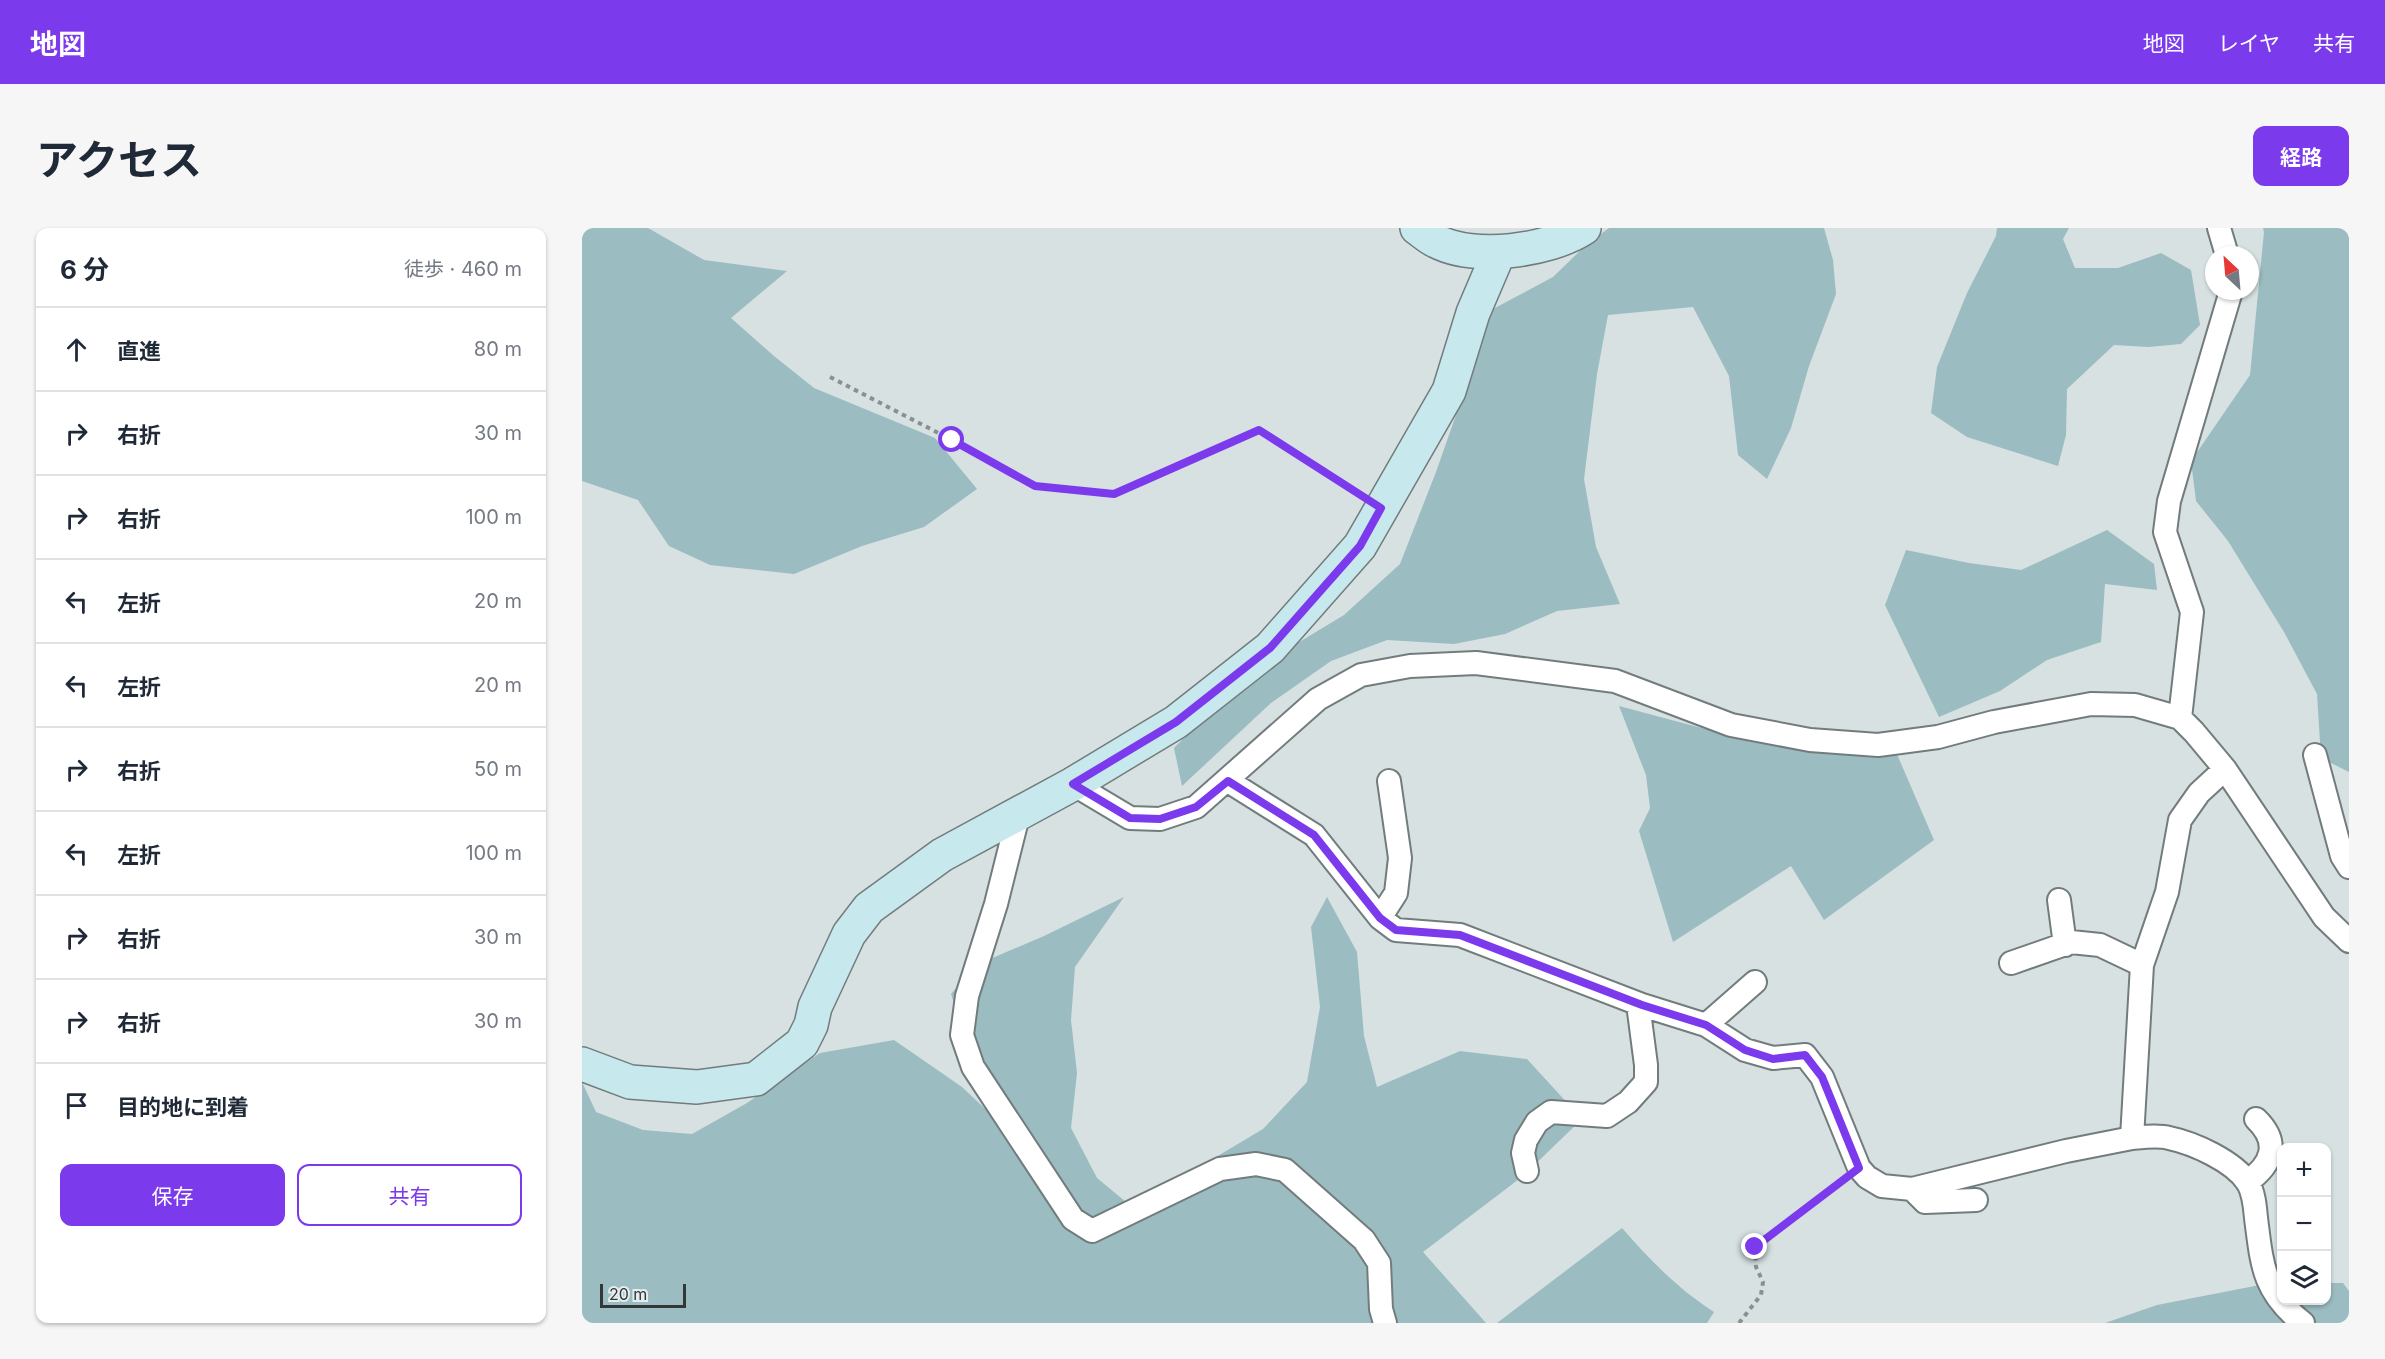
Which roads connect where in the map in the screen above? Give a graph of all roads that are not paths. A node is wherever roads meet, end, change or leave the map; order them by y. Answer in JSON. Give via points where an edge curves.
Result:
{"nodes":[{"id":1,"x":1417,"y":228,"type":"edge"},
{"id":2,"x":1584,"y":228,"type":"edge"},
{"id":3,"x":2219,"y":228,"type":"edge"},
{"id":4,"x":2224,"y":246,"type":"edge"},
{"id":5,"x":1499,"y":252,"type":"junction"},
{"id":6,"x":2228,"y":300,"type":"edge"},
{"id":7,"x":2180,"y":718,"type":"junction"},
{"id":8,"x":2315,"y":754,"type":"dead end"},
{"id":9,"x":2225,"y":769,"type":"junction"},
{"id":10,"x":1228,"y":781,"type":"junction"},
{"id":11,"x":1389,"y":781,"type":"dead end"},
{"id":12,"x":1073,"y":784,"type":"junction"},
{"id":13,"x":1019,"y":812,"type":"junction"},
{"id":14,"x":2349,"y":867,"type":"edge"},
{"id":15,"x":2059,"y":900,"type":"dead end"},
{"id":16,"x":1380,"y":918,"type":"junction"},
{"id":17,"x":2349,"y":941,"type":"edge"},
{"id":18,"x":2065,"y":945,"type":"junction"},
{"id":19,"x":2011,"y":963,"type":"dead end"},
{"id":20,"x":2142,"y":965,"type":"junction"},
{"id":21,"x":1755,"y":982,"type":"dead end"},
{"id":22,"x":1638,"y":1004,"type":"junction"},
{"id":23,"x":1706,"y":1025,"type":"junction"},
{"id":24,"x":582,"y":1064,"type":"edge"},
{"id":25,"x":2256,"y":1119,"type":"dead end"},
{"id":26,"x":2132,"y":1138,"type":"junction"},
{"id":27,"x":1527,"y":1170,"type":"dead end"},
{"id":28,"x":2247,"y":1182,"type":"junction"},
{"id":29,"x":1912,"y":1189,"type":"junction"},
{"id":30,"x":1976,"y":1200,"type":"dead end"},
{"id":31,"x":1385,"y":1323,"type":"edge"},
{"id":32,"x":2303,"y":1323,"type":"edge"}],
"edges":[{"from":1,"to":5,"type":"street","via":[[1452,247]]},
{"from":2,"to":5,"type":"street","via":[[1553,242]]},
{"from":3,"to":4,"type":"street"},
{"from":5,"to":12,"type":"street","via":[[1473,313],[1449,391],[1360,546],[1270,648],[1176,722]]},
{"from":6,"to":7,"type":"street","via":[[2169,501],[2165,532],[2192,612]]},
{"from":7,"to":9,"type":"street"},
{"from":7,"to":10,"type":"street","via":[[2135,705],[2091,704],[1938,737],[1878,745],[1810,740],[1731,725],[1616,681],[1476,663],[1410,666],[1361,675],[1318,699]]},
{"from":8,"to":14,"type":"street","via":[[2342,856]]},
{"from":9,"to":17,"type":"street","via":[[2324,918]]},
{"from":9,"to":20,"type":"street","via":[[2199,793],[2180,820],[2167,892]]},
{"from":10,"to":12,"type":"street","via":[[1196,807],[1160,819],[1130,818]]},
{"from":10,"to":16,"type":"street","via":[[1314,835]]},
{"from":11,"to":16,"type":"street","via":[[1400,858],[1396,893]]},
{"from":12,"to":13,"type":"street"},
{"from":13,"to":24,"type":"street","via":[[942,855],[869,908],[849,934],[802,1043],[756,1079],[697,1087],[630,1082]]},
{"from":13,"to":31,"type":"street","via":[[967,996],[963,1035],[973,1067],[1073,1219],[1092,1231],[1220,1169],[1256,1164],[1285,1170],[1364,1240],[1379,1263]]},
{"from":15,"to":18,"type":"street"},
{"from":16,"to":22,"type":"street","via":[[1396,930],[1460,935]]},
{"from":18,"to":19,"type":"street"},
{"from":18,"to":20,"type":"street","via":[[2100,945]]},
{"from":20,"to":26,"type":"street"},
{"from":21,"to":23,"type":"street"},
{"from":22,"to":23,"type":"street"},
{"from":22,"to":27,"type":"street","via":[[1646,1083],[1607,1116],[1551,1112],[1537,1122],[1523,1153]]},
{"from":23,"to":29,"type":"street","via":[[1745,1050],[1773,1059],[1805,1055],[1822,1077],[1859,1168],[1882,1186]]},
{"from":25,"to":28,"type":"street","via":[[2271,1138],[2271,1153],[2262,1172]]},
{"from":26,"to":28,"type":"street","via":[[2167,1137],[2202,1149],[2228,1164]]},
{"from":26,"to":29,"type":"street"},
{"from":28,"to":32,"type":"street","via":[[2255,1202],[2262,1267],[2272,1291]]},
{"from":29,"to":30,"type":"street","via":[[1925,1202]]}]}
